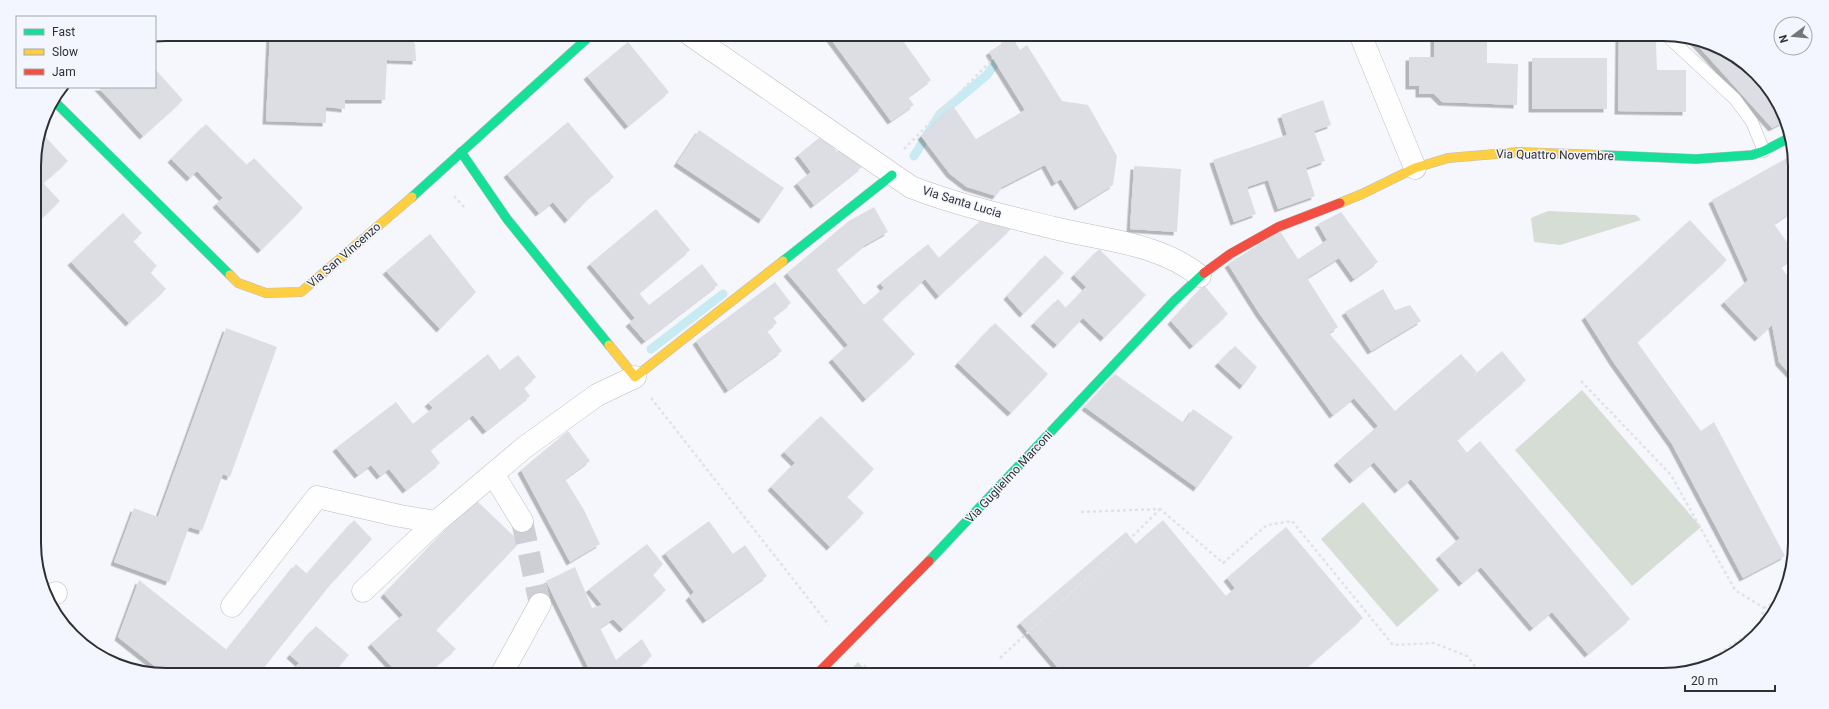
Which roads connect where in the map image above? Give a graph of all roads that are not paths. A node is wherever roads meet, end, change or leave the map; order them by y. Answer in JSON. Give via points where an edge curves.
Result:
{"nodes":[{"id":1,"x":584,"y":41,"type":"edge"},
{"id":2,"x":699,"y":41,"type":"edge"},
{"id":3,"x":1363,"y":41,"type":"edge"},
{"id":4,"x":1674,"y":41,"type":"edge"},
{"id":5,"x":58,"y":104,"type":"edge"},
{"id":6,"x":1785,"y":140,"type":"edge"},
{"id":7,"x":1764,"y":151,"type":"junction"},
{"id":8,"x":461,"y":152,"type":"junction"},
{"id":9,"x":1415,"y":168,"type":"junction"},
{"id":10,"x":888,"y":171,"type":"junction"},
{"id":11,"x":1200,"y":276,"type":"junction"},
{"id":12,"x":635,"y":377,"type":"junction"},
{"id":13,"x":493,"y":474,"type":"junction"},
{"id":14,"x":522,"y":521,"type":"tunnel mouth"},
{"id":15,"x":436,"y":522,"type":"junction"},
{"id":16,"x":363,"y":591,"type":"dead end"},
{"id":17,"x":540,"y":604,"type":"tunnel mouth"},
{"id":18,"x":232,"y":606,"type":"dead end"},
{"id":19,"x":505,"y":668,"type":"edge"},
{"id":20,"x":823,"y":668,"type":"edge"}],
"edges":[{"from":1,"to":8,"type":"street","name":"Via San Vincenzo"},
{"from":2,"to":10,"type":"street","name":"Via Santa Lucia"},
{"from":3,"to":9,"type":"street"},
{"from":4,"to":7,"type":"lane","via":[[1735,99],[1752,122]]},
{"from":5,"to":8,"type":"street","name":"Via San Vincenzo","via":[[238,284],[266,293],[301,292]]},
{"from":6,"to":7,"type":"street","name":"Via Quattro Novembre"},
{"from":7,"to":9,"type":"street","name":"Via Quattro Novembre","via":[[1752,155],[1696,159],[1519,152],[1448,158]]},
{"from":8,"to":12,"type":"street","via":[[507,218]]},
{"from":9,"to":11,"type":"street","name":"Via Quattro Novembre","via":[[1362,194],[1278,226],[1230,254]]},
{"from":10,"to":11,"type":"street","name":"Via Santa Lucia","via":[[911,187],[943,199],[1159,252]]},
{"from":10,"to":12,"type":"street"},
{"from":11,"to":20,"type":"street","name":"Via Guglielmo Marconi","via":[[915,576]]},
{"from":12,"to":13,"type":"street","via":[[597,395],[525,447]]},
{"from":13,"to":14,"type":"street"},
{"from":13,"to":15,"type":"street"},
{"from":15,"to":16,"type":"street"},
{"from":15,"to":18,"type":"street","via":[[318,497]]},
{"from":17,"to":19,"type":"street"}]}
